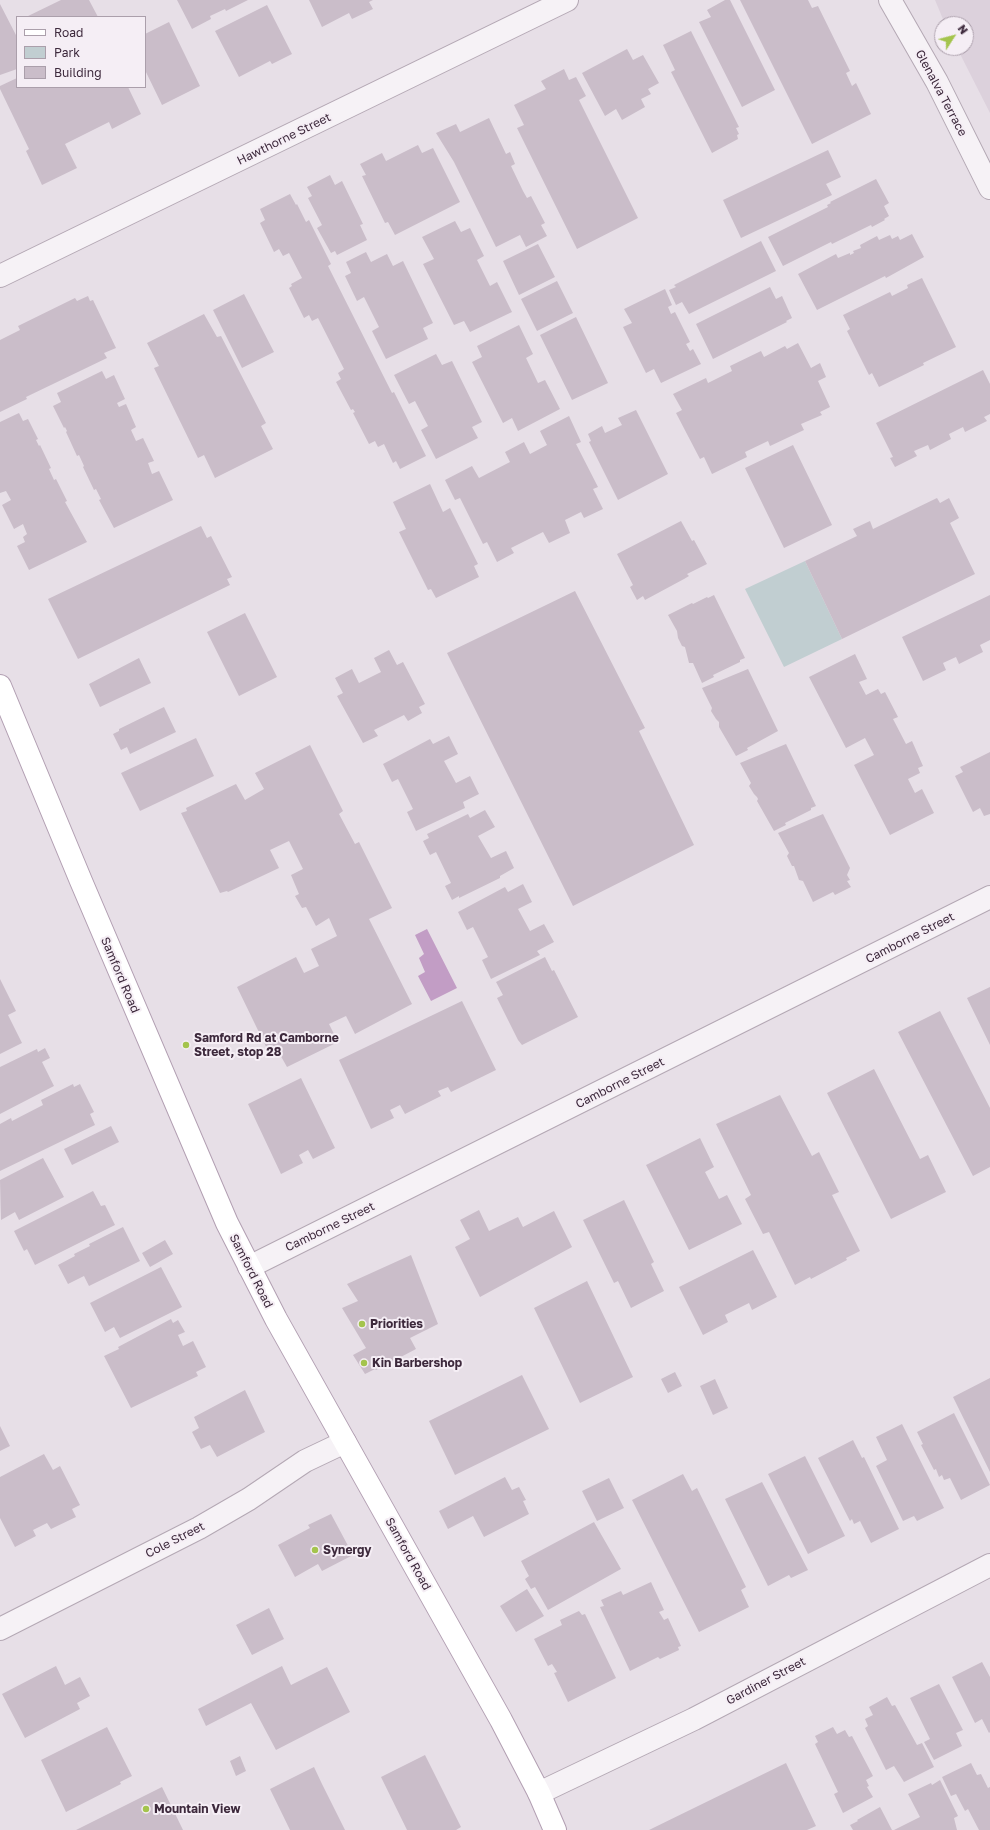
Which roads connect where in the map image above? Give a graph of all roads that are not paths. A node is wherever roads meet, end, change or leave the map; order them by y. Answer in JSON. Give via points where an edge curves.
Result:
{"nodes":[{"id":1,"x":567,"y":0,"type":"edge"},
{"id":2,"x":890,"y":0,"type":"edge"},
{"id":3,"x":990,"y":188,"type":"edge"},
{"id":4,"x":0,"y":276,"type":"edge"},
{"id":5,"x":0,"y":686,"type":"edge"},
{"id":6,"x":990,"y":897,"type":"edge"},
{"id":7,"x":249,"y":1267,"type":"junction"},
{"id":8,"x":345,"y":1442,"type":"junction"},
{"id":9,"x":990,"y":1565,"type":"edge"},
{"id":10,"x":0,"y":1629,"type":"edge"},
{"id":11,"x":539,"y":1794,"type":"junction"},
{"id":12,"x":555,"y":1830,"type":"edge"}],
"edges":[{"from":1,"to":4,"type":"street","name":"Hawthorne Street"},
{"from":2,"to":3,"type":"street","name":"Glenalva Terrace","via":[[937,82]]},
{"from":5,"to":7,"type":"main road","name":"Samford Road","via":[[202,1168]]},
{"from":6,"to":7,"type":"street","name":"Camborne Street"},
{"from":7,"to":8,"type":"main road","name":"Samford Road"},
{"from":8,"to":10,"type":"street","name":"Cole Street","via":[[305,1461],[249,1499],[199,1528]]},
{"from":8,"to":11,"type":"main road","name":"Samford Road","via":[[501,1720]]},
{"from":9,"to":11,"type":"street","name":"Gardiner Street","via":[[694,1719]]},
{"from":11,"to":12,"type":"main road","name":"Samford Road"}]}
